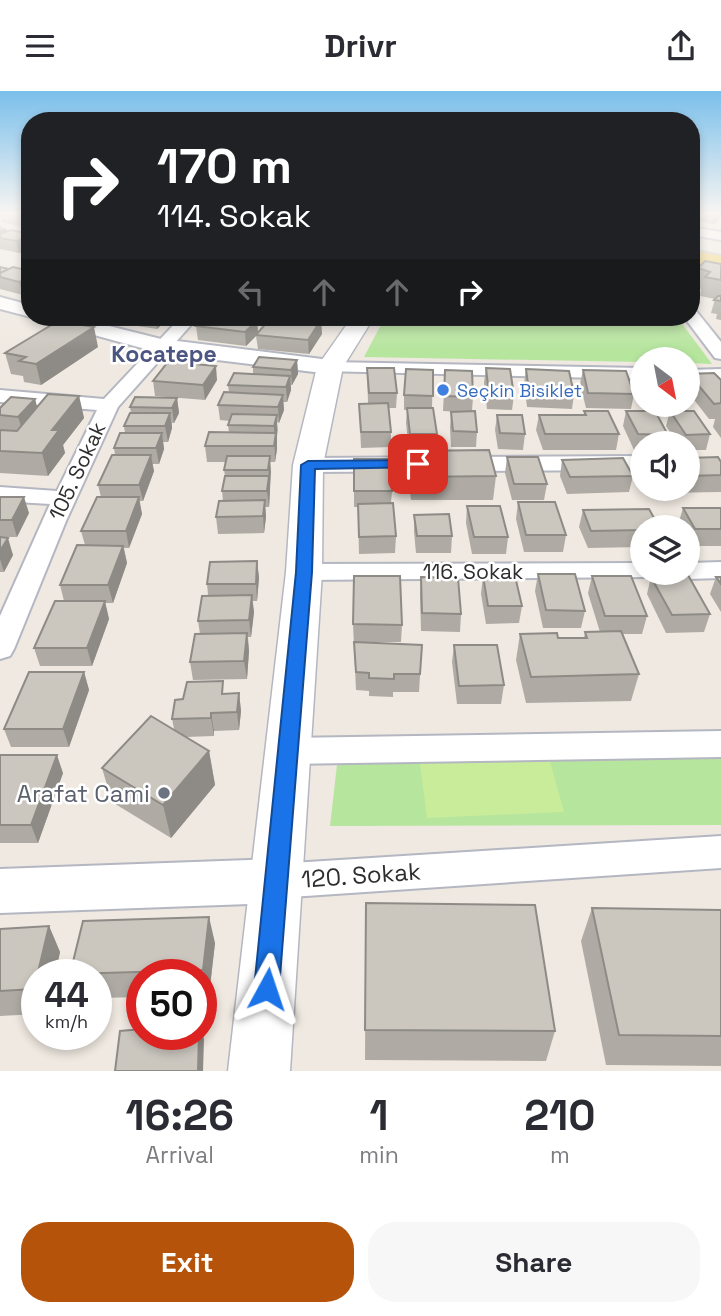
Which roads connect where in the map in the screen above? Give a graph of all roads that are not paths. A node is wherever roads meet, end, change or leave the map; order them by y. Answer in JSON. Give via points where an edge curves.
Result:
{"nodes":[{"id":1,"x":701,"y":259,"type":"edge"},
{"id":2,"x":721,"y":262,"type":"edge"},
{"id":3,"x":700,"y":273,"type":"edge"},
{"id":4,"x":721,"y":277,"type":"edge"},
{"id":5,"x":0,"y":303,"type":"edge"},
{"id":6,"x":21,"y":309,"type":"edge"},
{"id":7,"x":84,"y":326,"type":"edge"},
{"id":8,"x":181,"y":326,"type":"edge"},
{"id":9,"x":357,"y":326,"type":"edge"},
{"id":10,"x":700,"y":326,"type":"edge"},
{"id":11,"x":160,"y":346,"type":"junction"},
{"id":12,"x":721,"y":353,"type":"edge"},
{"id":13,"x":330,"y":367,"type":"junction"},
{"id":14,"x":630,"y":374,"type":"edge"},
{"id":15,"x":700,"y":375,"type":"edge"},
{"id":16,"x":721,"y":375,"type":"edge"},
{"id":17,"x":0,"y":396,"type":"edge"},
{"id":18,"x":109,"y":405,"type":"junction"},
{"id":19,"x":630,"y":463,"type":"edge"},
{"id":20,"x":308,"y":465,"type":"junction"},
{"id":21,"x":0,"y":494,"type":"edge"},
{"id":22,"x":65,"y":498,"type":"junction"},
{"id":23,"x":721,"y":570,"type":"edge"},
{"id":24,"x":630,"y":571,"type":"edge"},
{"id":25,"x":700,"y":571,"type":"edge"},
{"id":26,"x":304,"y":572,"type":"junction"},
{"id":27,"x":0,"y":649,"type":"edge"},
{"id":28,"x":721,"y":744,"type":"edge"},
{"id":29,"x":288,"y":751,"type":"junction"},
{"id":30,"x":721,"y":852,"type":"edge"},
{"id":31,"x":276,"y":881,"type":"junction"},
{"id":32,"x":0,"y":891,"type":"edge"},
{"id":33,"x":259,"y":1071,"type":"edge"}],
"edges":[{"from":1,"to":2,"type":"main road"},
{"from":3,"to":4,"type":"street"},
{"from":5,"to":6,"type":"street"},
{"from":7,"to":11,"type":"street"},
{"from":8,"to":11,"type":"street","name":"105. Sokak"},
{"from":9,"to":13,"type":"main road"},
{"from":10,"to":12,"type":"street"},
{"from":11,"to":13,"type":"street"},
{"from":11,"to":18,"type":"street","name":"105. Sokak"},
{"from":13,"to":14,"type":"street"},
{"from":13,"to":20,"type":"main road"},
{"from":15,"to":16,"type":"street"},
{"from":17,"to":18,"type":"street"},
{"from":18,"to":22,"type":"street","name":"105. Sokak"},
{"from":19,"to":20,"type":"street"},
{"from":20,"to":26,"type":"main road"},
{"from":21,"to":22,"type":"street"},
{"from":22,"to":27,"type":"street","name":"105. Sokak"},
{"from":23,"to":25,"type":"street"},
{"from":24,"to":26,"type":"street","name":"116. Sokak"},
{"from":26,"to":29,"type":"main road"},
{"from":28,"to":29,"type":"street"},
{"from":29,"to":31,"type":"main road"},
{"from":30,"to":31,"type":"street","name":"120. Sokak"},
{"from":31,"to":32,"type":"street","name":"120. Sokak"},
{"from":31,"to":33,"type":"main road"}]}
